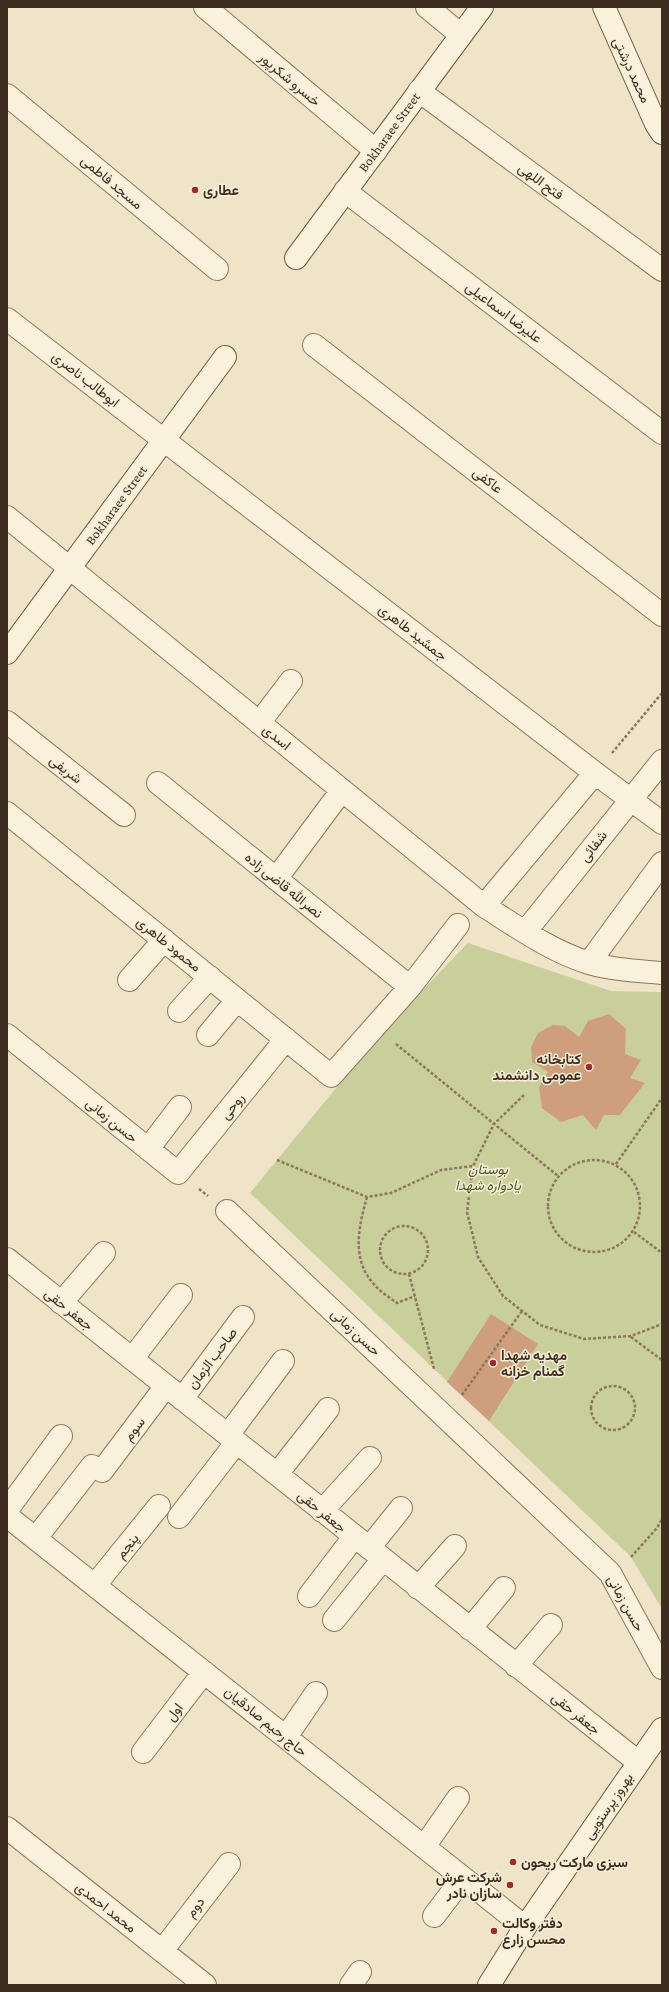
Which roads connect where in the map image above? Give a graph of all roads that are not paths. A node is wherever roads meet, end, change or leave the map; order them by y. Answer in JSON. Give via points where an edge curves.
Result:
{"nodes":[{"id":1,"x":205,"y":7,"type":"edge"},
{"id":2,"x":427,"y":7,"type":"edge"},
{"id":3,"x":482,"y":7,"type":"edge"},
{"id":4,"x":604,"y":7,"type":"edge"},
{"id":5,"x":460,"y":35,"type":"junction"},
{"id":6,"x":419,"y":91,"type":"junction"},
{"id":7,"x":7,"y":95,"type":"edge"},
{"id":8,"x":662,"y":133,"type":"edge"},
{"id":9,"x":376,"y":151,"type":"junction"},
{"id":10,"x":345,"y":191,"type":"junction"},
{"id":11,"x":296,"y":258,"type":"dead end"},
{"id":12,"x":217,"y":269,"type":"dead end"},
{"id":13,"x":662,"y":270,"type":"edge"},
{"id":14,"x":7,"y":318,"type":"edge"},
{"id":15,"x":314,"y":345,"type":"dead end"},
{"id":16,"x":224,"y":357,"type":"dead end"},
{"id":17,"x":662,"y":433,"type":"edge"},
{"id":18,"x":164,"y":440,"type":"junction"},
{"id":19,"x":7,"y":517,"type":"edge"},
{"id":20,"x":70,"y":568,"type":"junction"},
{"id":21,"x":662,"y":615,"type":"edge"},
{"id":22,"x":7,"y":653,"type":"edge"},
{"id":23,"x":291,"y":681,"type":"dead end"},
{"id":24,"x":7,"y":722,"type":"edge"},
{"id":25,"x":259,"y":722,"type":"junction"},
{"id":26,"x":662,"y":761,"type":"edge"},
{"id":27,"x":595,"y":774,"type":"junction"},
{"id":28,"x":158,"y":783,"type":"dead end"},
{"id":29,"x":342,"y":790,"type":"junction"},
{"id":30,"x":630,"y":799,"type":"junction"},
{"id":31,"x":7,"y":813,"type":"edge"},
{"id":32,"x":124,"y":815,"type":"dead end"},
{"id":33,"x":662,"y":824,"type":"edge"},
{"id":34,"x":662,"y":863,"type":"edge"},
{"id":35,"x":276,"y":879,"type":"junction"},
{"id":36,"x":484,"y":906,"type":"junction"},
{"id":37,"x":458,"y":925,"type":"dead end"},
{"id":38,"x":525,"y":932,"type":"junction"},
{"id":39,"x":164,"y":940,"type":"junction"},
{"id":40,"x":589,"y":962,"type":"junction"},
{"id":41,"x":658,"y":967,"type":"edge"},
{"id":42,"x":210,"y":977,"type":"junction"},
{"id":43,"x":129,"y":980,"type":"dead end"},
{"id":44,"x":410,"y":987,"type":"junction"},
{"id":45,"x":237,"y":1000,"type":"junction"},
{"id":46,"x":179,"y":1011,"type":"dead end"},
{"id":47,"x":7,"y":1035,"type":"edge"},
{"id":48,"x":208,"y":1035,"type":"dead end"},
{"id":49,"x":286,"y":1039,"type":"junction"},
{"id":50,"x":180,"y":1107,"type":"dead end"},
{"id":51,"x":148,"y":1149,"type":"junction"},
{"id":52,"x":178,"y":1173,"type":"joint"},
{"id":53,"x":227,"y":1211,"type":"road end"},
{"id":54,"x":104,"y":1253,"type":"dead end"},
{"id":55,"x":7,"y":1259,"type":"edge"},
{"id":56,"x":181,"y":1295,"type":"dead end"},
{"id":57,"x":61,"y":1303,"type":"junction"},
{"id":58,"x":243,"y":1317,"type":"dead end"},
{"id":59,"x":132,"y":1359,"type":"junction"},
{"id":60,"x":283,"y":1361,"type":"dead end"},
{"id":61,"x":174,"y":1392,"type":"junction"},
{"id":62,"x":328,"y":1409,"type":"dead end"},
{"id":63,"x":61,"y":1436,"type":"dead end"},
{"id":64,"x":232,"y":1439,"type":"junction"},
{"id":65,"x":370,"y":1458,"type":"dead end"},
{"id":66,"x":277,"y":1474,"type":"junction"},
{"id":67,"x":159,"y":1506,"type":"dead end"},
{"id":68,"x":401,"y":1508,"type":"dead end"},
{"id":69,"x":7,"y":1510,"type":"edge"},
{"id":70,"x":322,"y":1511,"type":"junction"},
{"id":71,"x":7,"y":1516,"type":"edge"},
{"id":72,"x":179,"y":1517,"type":"dead end"},
{"id":73,"x":36,"y":1538,"type":"junction"},
{"id":74,"x":455,"y":1546,"type":"dead end"},
{"id":75,"x":369,"y":1548,"type":"junction"},
{"id":76,"x":95,"y":1586,"type":"junction"},
{"id":77,"x":418,"y":1588,"type":"junction"},
{"id":78,"x":504,"y":1588,"type":"dead end"},
{"id":79,"x":308,"y":1596,"type":"dead end"},
{"id":80,"x":334,"y":1620,"type":"dead end"},
{"id":81,"x":551,"y":1625,"type":"dead end"},
{"id":82,"x":470,"y":1629,"type":"junction"},
{"id":83,"x":516,"y":1666,"type":"junction"},
{"id":84,"x":662,"y":1668,"type":"edge"},
{"id":85,"x":204,"y":1672,"type":"junction"},
{"id":86,"x":316,"y":1693,"type":"dead end"},
{"id":87,"x":662,"y":1729,"type":"edge"},
{"id":88,"x":286,"y":1737,"type":"junction"},
{"id":89,"x":144,"y":1752,"type":"dead end"},
{"id":90,"x":638,"y":1762,"type":"junction"},
{"id":91,"x":458,"y":1798,"type":"dead end"},
{"id":92,"x":7,"y":1828,"type":"edge"},
{"id":93,"x":424,"y":1847,"type":"junction"},
{"id":94,"x":228,"y":1864,"type":"dead end"},
{"id":95,"x":464,"y":1878,"type":"junction"},
{"id":96,"x":434,"y":1916,"type":"dead end"},
{"id":97,"x":525,"y":1927,"type":"junction"},
{"id":98,"x":162,"y":1951,"type":"junction"},
{"id":99,"x":205,"y":1985,"type":"edge"},
{"id":100,"x":489,"y":1985,"type":"edge"}],
"edges":[{"from":1,"to":9,"type":"street","name":"خسرو شکرپور"},
{"from":2,"to":5,"type":"street"},
{"from":3,"to":5,"type":"street","name":"Bokharaee Street"},
{"from":4,"to":8,"type":"street","name":"محمد درشتی"},
{"from":5,"to":6,"type":"street","name":"Bokharaee Street"},
{"from":6,"to":9,"type":"street","name":"Bokharaee Street"},
{"from":6,"to":13,"type":"street","name":"فتح اللهی"},
{"from":7,"to":12,"type":"street","name":"مسجد فاطمی"},
{"from":9,"to":10,"type":"street","name":"Bokharaee Street"},
{"from":10,"to":11,"type":"street","name":"Bokharaee Street"},
{"from":10,"to":17,"type":"street","name":"علیرضا اسماعیلی"},
{"from":14,"to":18,"type":"street","name":"ابوطالب ناصری"},
{"from":15,"to":21,"type":"street","name":"عاکفی"},
{"from":16,"to":18,"type":"street","name":"Bokharaee Street"},
{"from":18,"to":20,"type":"street","name":"Bokharaee Street"},
{"from":18,"to":27,"type":"street","name":"جمشید طاهری"},
{"from":19,"to":20,"type":"street","name":"اسدی"},
{"from":20,"to":22,"type":"street","name":"Bokharaee Street"},
{"from":20,"to":25,"type":"street","name":"اسدی"},
{"from":23,"to":25,"type":"street"},
{"from":24,"to":32,"type":"street","name":"شریفی"},
{"from":25,"to":29,"type":"street","name":"اسدی"},
{"from":26,"to":30,"type":"street","name":"شفائی"},
{"from":27,"to":30,"type":"street","name":"جمشید طاهری"},
{"from":27,"to":36,"type":"street"},
{"from":28,"to":35,"type":"street","name":"نصرالله قاضی زاده"},
{"from":29,"to":35,"type":"street"},
{"from":29,"to":36,"type":"street","name":"اسدی"},
{"from":30,"to":33,"type":"street","name":"جمشید طاهری"},
{"from":30,"to":38,"type":"street","name":"شفائی"},
{"from":31,"to":39,"type":"street","name":"محمود طاهری"},
{"from":34,"to":40,"type":"street"},
{"from":35,"to":44,"type":"street","name":"نصرالله قاضی زاده"},
{"from":36,"to":38,"type":"street","name":"اسدی"},
{"from":37,"to":44,"type":"street"},
{"from":38,"to":40,"type":"street","name":"اسدی","via":[[541,942]]},
{"from":39,"to":42,"type":"street","name":"محمود طاهری"},
{"from":39,"to":43,"type":"street"},
{"from":40,"to":41,"type":"street","name":"اسدی","via":[[625,970]]},
{"from":42,"to":45,"type":"street","name":"محمود طاهری"},
{"from":42,"to":46,"type":"street"},
{"from":44,"to":49,"type":"street","name":"محمود طاهری","via":[[332,1076]]},
{"from":45,"to":48,"type":"street"},
{"from":45,"to":49,"type":"street","name":"محمود طاهری"},
{"from":47,"to":51,"type":"street","name":"حسن زمانی"},
{"from":49,"to":52,"type":"street","name":"روحی"},
{"from":50,"to":51,"type":"street"},
{"from":51,"to":52,"type":"street","name":"حسن زمانی"},
{"from":53,"to":84,"type":"street","name":"حسن زمانی","via":[[610,1572]]},
{"from":54,"to":57,"type":"street"},
{"from":55,"to":57,"type":"street","name":"جعفر حقی"},
{"from":56,"to":59,"type":"street"},
{"from":57,"to":59,"type":"street","name":"جعفر حقی"},
{"from":58,"to":61,"type":"street","name":"صاحب الزمان"},
{"from":59,"to":61,"type":"street","name":"جعفر حقی"},
{"from":60,"to":64,"type":"street"},
{"from":61,"to":64,"type":"street","name":"جعفر حقی"},
{"from":61,"to":73,"type":"street","name":"سوم","via":[[97,1468]]},
{"from":62,"to":66,"type":"street"},
{"from":63,"to":69,"type":"street"},
{"from":64,"to":66,"type":"street","name":"جعفر حقی"},
{"from":64,"to":72,"type":"street"},
{"from":65,"to":70,"type":"street"},
{"from":66,"to":70,"type":"street","name":"جعفر حقی"},
{"from":67,"to":76,"type":"street","name":"پنجم"},
{"from":68,"to":75,"type":"street"},
{"from":70,"to":75,"type":"street","name":"جعفر حقی"},
{"from":71,"to":73,"type":"street","name":"حاج رحیم صادقیان"},
{"from":73,"to":76,"type":"street","name":"حاج رحیم صادقیان"},
{"from":74,"to":77,"type":"street"},
{"from":75,"to":77,"type":"street","name":"جعفر حقی"},
{"from":75,"to":79,"type":"street"},
{"from":75,"to":80,"type":"street"},
{"from":76,"to":85,"type":"street","name":"حاج رحیم صادقیان"},
{"from":77,"to":82,"type":"street","name":"جعفر حقی"},
{"from":78,"to":82,"type":"street"},
{"from":81,"to":83,"type":"street"},
{"from":82,"to":83,"type":"street","name":"جعفر حقی"},
{"from":83,"to":90,"type":"street","name":"جعفر حقی"},
{"from":85,"to":88,"type":"street","name":"حاج رحیم صادقیان"},
{"from":85,"to":89,"type":"street","name":"اول"},
{"from":86,"to":88,"type":"street"},
{"from":87,"to":90,"type":"street","name":"بهروز پرستویی"},
{"from":88,"to":93,"type":"street","name":"حاج رحیم صادقیان"},
{"from":90,"to":97,"type":"street","name":"بهروز پرستویی"},
{"from":91,"to":93,"type":"street"},
{"from":92,"to":98,"type":"street","name":"محمد احمدی"},
{"from":93,"to":95,"type":"street","name":"حاج رحیم صادقیان"},
{"from":94,"to":98,"type":"street","name":"دوم"},
{"from":95,"to":96,"type":"street"},
{"from":95,"to":97,"type":"street","name":"حاج رحیم صادقیان"},
{"from":97,"to":100,"type":"street","name":"بهروز پرستویی"},
{"from":98,"to":99,"type":"street","name":"محمد احمدی"}]}
